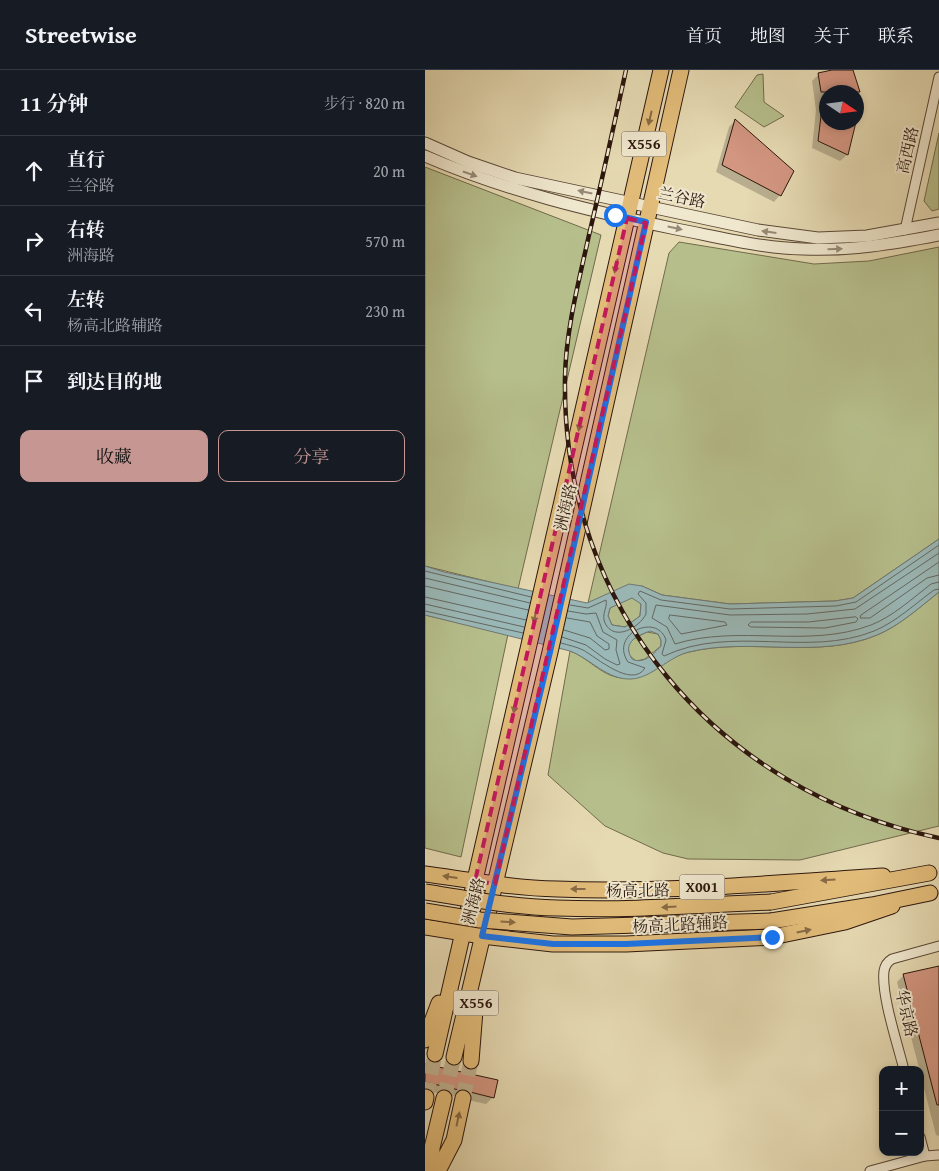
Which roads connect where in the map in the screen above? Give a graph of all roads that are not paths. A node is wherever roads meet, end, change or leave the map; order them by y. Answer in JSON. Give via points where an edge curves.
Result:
{"nodes":[{"id":1,"x":661,"y":70,"type":"edge"},
{"id":2,"x":681,"y":70,"type":"edge"},
{"id":3,"x":939,"y":77,"type":"edge"},
{"id":4,"x":425,"y":143,"type":"edge"},
{"id":5,"x":425,"y":156,"type":"edge"},
{"id":6,"x":631,"y":202,"type":"junction"},
{"id":7,"x":650,"y":207,"type":"junction"},
{"id":8,"x":627,"y":218,"type":"junction"},
{"id":9,"x":646,"y":222,"type":"junction"},
{"id":10,"x":939,"y":223,"type":"edge"},
{"id":11,"x":905,"y":230,"type":"junction"},
{"id":12,"x":939,"y":236,"type":"edge"},
{"id":13,"x":934,"y":872,"type":"edge"},
{"id":14,"x":425,"y":874,"type":"edge"},
{"id":15,"x":475,"y":881,"type":"junction"},
{"id":16,"x":495,"y":884,"type":"junction"},
{"id":17,"x":425,"y":892,"type":"edge"},
{"id":18,"x":935,"y":892,"type":"edge"},
{"id":19,"x":425,"y":911,"type":"edge"},
{"id":20,"x":425,"y":927,"type":"edge"},
{"id":21,"x":461,"y":940,"type":"junction"},
{"id":22,"x":481,"y":944,"type":"junction"},
{"id":23,"x":939,"y":946,"type":"edge"},
{"id":24,"x":425,"y":1040,"type":"tunnel mouth"},
{"id":25,"x":435,"y":1054,"type":"tunnel mouth"},
{"id":26,"x":454,"y":1057,"type":"tunnel mouth"},
{"id":27,"x":471,"y":1061,"type":"tunnel mouth"},
{"id":28,"x":903,"y":1066,"type":"edge"},
{"id":29,"x":445,"y":1098,"type":"tunnel mouth"},
{"id":30,"x":463,"y":1098,"type":"tunnel mouth"},
{"id":31,"x":924,"y":1152,"type":"edge"},
{"id":32,"x":449,"y":1153,"type":"junction"},
{"id":33,"x":939,"y":1155,"type":"edge"},
{"id":34,"x":925,"y":1156,"type":"junction"},
{"id":35,"x":432,"y":1171,"type":"edge"},
{"id":36,"x":438,"y":1171,"type":"edge"},
{"id":37,"x":446,"y":1171,"type":"edge"},
{"id":38,"x":870,"y":1171,"type":"edge"}],
"edges":[{"from":1,"to":6,"type":"main road","name":"洲海路","number":"X556","one_way":true},
{"from":2,"to":7,"type":"main road","name":"洲海路","number":"X556"},
{"from":3,"to":11,"type":"street","name":"高西路"},
{"from":6,"to":4,"type":"street","name":"兰谷路","one_way":true,"via":[[515,178]]},
{"from":5,"to":8,"type":"street","name":"兰谷路","one_way":true,"via":[[536,197]]},
{"from":6,"to":7,"type":"street","name":"兰谷路"},
{"from":6,"to":8,"type":"main road","name":"洲海路","number":"X556"},
{"from":7,"to":9,"type":"main road","name":"洲海路","number":"X556"},
{"from":11,"to":7,"type":"street","name":"兰谷路","one_way":true,"via":[[818,238],[758,230]]},
{"from":8,"to":9,"type":"street","name":"兰谷路"},
{"from":8,"to":15,"type":"main road","name":"洲海路","number":"X556","one_way":true},
{"from":9,"to":12,"type":"street","name":"兰谷路","one_way":true,"via":[[738,242],[802,249],[867,248]]},
{"from":9,"to":16,"type":"main road","name":"洲海路","number":"X556"},
{"from":10,"to":11,"type":"street","name":"兰谷路"},
{"from":13,"to":16,"type":"main road","number":"X001","one_way":true,"via":[[634,890]]},
{"from":13,"to":17,"type":"main road","name":"杨高北路","number":"X001","one_way":true,"bridge":true,"via":[[771,902],[646,908],[557,908]]},
{"from":15,"to":14,"type":"main road","number":"X001","one_way":true},
{"from":15,"to":16,"type":"main road","number":"X001"},
{"from":15,"to":21,"type":"main road","name":"洲海路","number":"X556"},
{"from":16,"to":22,"type":"main road","name":"洲海路","number":"X556"},
{"from":19,"to":18,"type":"main road","number":"X001","one_way":true,"bridge":true,"via":[[480,920],[573,927],[771,921]]},
{"from":22,"to":18,"type":"main road","name":"杨高北路辅路","number":"X001","one_way":true,"via":[[617,944],[772,937],[845,922]]},
{"from":20,"to":21,"type":"main road","name":"杨高北路辅路","number":"X001"},
{"from":21,"to":22,"type":"main road","name":"杨高北路辅路","number":"X001"},
{"from":21,"to":24,"type":"main road","name":"洲海路","number":"X556"},
{"from":21,"to":25,"type":"main road","name":"洲海路","number":"X556"},
{"from":22,"to":26,"type":"main road","name":"洲海路","number":"X556"},
{"from":22,"to":27,"type":"main road","name":"洲海路","number":"X556"},
{"from":23,"to":28,"type":"street","name":"华京路","via":[[899,956],[886,963],[886,995]]},
{"from":29,"to":35,"type":"main road","via":[[432,1148]]},
{"from":32,"to":30,"type":"main road","one_way":true},
{"from":31,"to":34,"type":"street"},
{"from":32,"to":36,"type":"main road"},
{"from":32,"to":37,"type":"street"},
{"from":33,"to":34,"type":"street"},
{"from":34,"to":38,"type":"street"}]}
